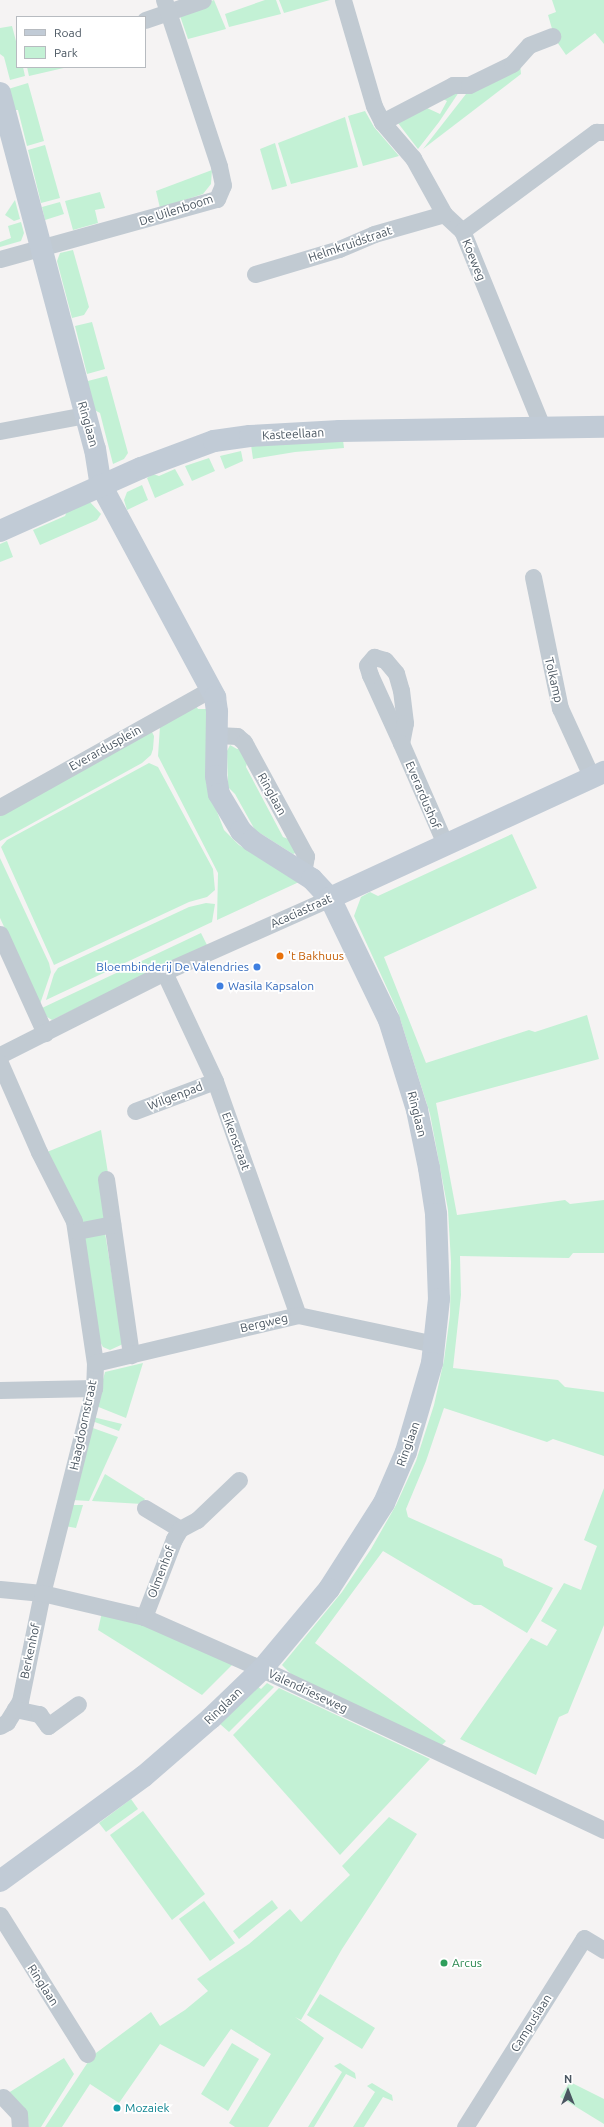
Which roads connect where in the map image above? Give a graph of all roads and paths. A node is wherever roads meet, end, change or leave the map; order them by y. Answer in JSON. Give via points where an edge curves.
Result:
{"nodes":[{"id":1,"x":203,"y":0,"type":"edge"},
{"id":2,"x":343,"y":0,"type":"edge"},
{"id":3,"x":167,"y":7,"type":"edge"},
{"id":4,"x":146,"y":19,"type":"edge"},
{"id":5,"x":552,"y":36,"type":"dead end"},
{"id":6,"x":0,"y":94,"type":"edge"},
{"id":7,"x":382,"y":122,"type":"junction"},
{"id":8,"x":604,"y":132,"type":"edge"},
{"id":9,"x":444,"y":214,"type":"junction"},
{"id":10,"x":462,"y":231,"type":"junction"},
{"id":11,"x":40,"y":248,"type":"junction"},
{"id":12,"x":0,"y":259,"type":"edge"},
{"id":13,"x":255,"y":274,"type":"dead end"},
{"id":14,"x":85,"y":415,"type":"junction"},
{"id":15,"x":604,"y":427,"type":"edge"},
{"id":16,"x":543,"y":429,"type":"junction"},
{"id":17,"x":0,"y":431,"type":"edge"},
{"id":18,"x":101,"y":485,"type":"junction"},
{"id":19,"x":0,"y":531,"type":"edge"},
{"id":20,"x":533,"y":577,"type":"dead end"},
{"id":21,"x":211,"y":689,"type":"junction"},
{"id":22,"x":217,"y":735,"type":"junction"},
{"id":23,"x":401,"y":743,"type":"dead end"},
{"id":24,"x":598,"y":775,"type":"edge"},
{"id":25,"x":0,"y":807,"type":"edge"},
{"id":26,"x":446,"y":846,"type":"junction"},
{"id":27,"x":303,"y":872,"type":"junction"},
{"id":28,"x":330,"y":898,"type":"junction"},
{"id":29,"x":0,"y":934,"type":"edge"},
{"id":30,"x":164,"y":972,"type":"junction"},
{"id":31,"x":45,"y":1033,"type":"junction"},
{"id":32,"x":0,"y":1055,"type":"edge"},
{"id":33,"x":0,"y":1063,"type":"edge"},
{"id":34,"x":215,"y":1081,"type":"junction"},
{"id":35,"x":135,"y":1111,"type":"dead end"},
{"id":36,"x":106,"y":1179,"type":"dead end"},
{"id":37,"x":112,"y":1224,"type":"junction"},
{"id":38,"x":76,"y":1231,"type":"junction"},
{"id":39,"x":298,"y":1315,"type":"junction"},
{"id":40,"x":435,"y":1344,"type":"junction"},
{"id":41,"x":132,"y":1354,"type":"junction"},
{"id":42,"x":95,"y":1363,"type":"junction"},
{"id":43,"x":94,"y":1388,"type":"junction"},
{"id":44,"x":0,"y":1390,"type":"edge"},
{"id":45,"x":239,"y":1480,"type":"dead end"},
{"id":46,"x":145,"y":1508,"type":"dead end"},
{"id":47,"x":180,"y":1529,"type":"junction"},
{"id":48,"x":0,"y":1589,"type":"edge"},
{"id":49,"x":42,"y":1593,"type":"junction"},
{"id":50,"x":144,"y":1617,"type":"junction"},
{"id":51,"x":262,"y":1669,"type":"junction"},
{"id":52,"x":78,"y":1704,"type":"dead end"},
{"id":53,"x":15,"y":1708,"type":"junction"},
{"id":54,"x":0,"y":1726,"type":"edge"},
{"id":55,"x":604,"y":1830,"type":"edge"},
{"id":56,"x":0,"y":1881,"type":"edge"},
{"id":57,"x":0,"y":1915,"type":"edge"},
{"id":58,"x":604,"y":1950,"type":"edge"},
{"id":59,"x":87,"y":2054,"type":"dead end"},
{"id":60,"x":3,"y":2097,"type":"dead end"},
{"id":61,"x":20,"y":2127,"type":"edge"},
{"id":62,"x":466,"y":2127,"type":"edge"}],
"edges":[{"from":1,"to":3,"type":"street"},
{"from":2,"to":7,"type":"street","via":[[374,106]]},
{"from":3,"to":4,"type":"street"},
{"from":3,"to":11,"type":"street","name":"De Uilenboom","via":[[219,166],[223,185],[217,199]]},
{"from":5,"to":7,"type":"street","via":[[529,45],[512,64],[469,85],[453,85]]},
{"from":6,"to":11,"type":"street","name":"Ringlaan"},
{"from":7,"to":9,"type":"street","via":[[413,158]]},
{"from":8,"to":10,"type":"street","name":"Koeweg","via":[[596,132]]},
{"from":9,"to":10,"type":"street"},
{"from":9,"to":13,"type":"street","name":"Helmkruidstraat","via":[[374,234],[339,249]]},
{"from":10,"to":16,"type":"street","name":"Koeweg"},
{"from":11,"to":12,"type":"street"},
{"from":11,"to":14,"type":"street","name":"Ringlaan"},
{"from":14,"to":17,"type":"street"},
{"from":14,"to":18,"type":"street","name":"Ringlaan","via":[[95,449]]},
{"from":15,"to":16,"type":"street","name":"Kasteellaan"},
{"from":16,"to":18,"type":"street","name":"Kasteellaan","via":[[340,431],[243,437],[214,441],[180,452]]},
{"from":18,"to":19,"type":"street","name":"Kasteellaan"},
{"from":18,"to":21,"type":"street","name":"Ringlaan"},
{"from":20,"to":24,"type":"street","name":"Tolkamp","via":[[560,708]]},
{"from":21,"to":22,"type":"street","name":"Ringlaan","via":[[217,703]]},
{"from":21,"to":25,"type":"street","name":"Everardusplein"},
{"from":22,"to":27,"type":"street","name":"Ringlaan","via":[[237,736],[244,742],[306,856]]},
{"from":22,"to":27,"type":"street","name":"Ringlaan","via":[[217,786],[235,824],[252,841]]},
{"from":23,"to":26,"type":"street","name":"Everardushof"},
{"from":24,"to":26,"type":"street","name":"Acaciastraat"},
{"from":26,"to":28,"type":"street","name":"Acaciastraat"},
{"from":27,"to":28,"type":"street","name":"Ringlaan"},
{"from":28,"to":30,"type":"street","name":"Acaciastraat"},
{"from":28,"to":40,"type":"street","name":"Ringlaan","via":[[388,1020],[417,1110],[430,1168],[436,1214],[439,1299]]},
{"from":29,"to":31,"type":"street"},
{"from":30,"to":31,"type":"street","name":"Acaciastraat"},
{"from":30,"to":34,"type":"street","name":"Eikenstraat"},
{"from":31,"to":32,"type":"street","name":"Acaciastraat"},
{"from":33,"to":38,"type":"street","name":"Haagdoornstraat"},
{"from":34,"to":35,"type":"street","name":"Wilgenpad"},
{"from":34,"to":39,"type":"street","name":"Eikenstraat"},
{"from":36,"to":37,"type":"street"},
{"from":37,"to":38,"type":"street"},
{"from":37,"to":41,"type":"street"},
{"from":38,"to":42,"type":"street","name":"Haagdoornstraat"},
{"from":39,"to":40,"type":"street","name":"Bergweg"},
{"from":39,"to":41,"type":"street","name":"Bergweg"},
{"from":40,"to":51,"type":"street","name":"Ringlaan","via":[[411,1439],[384,1503],[329,1588]]},
{"from":41,"to":42,"type":"street","name":"Bergweg"},
{"from":42,"to":43,"type":"street","name":"Haagdoornstraat"},
{"from":43,"to":44,"type":"street"},
{"from":43,"to":49,"type":"street","name":"Haagdoornstraat"},
{"from":45,"to":47,"type":"street","via":[[197,1520]]},
{"from":46,"to":47,"type":"street"},
{"from":47,"to":50,"type":"street","name":"Olmenhof","via":[[174,1538]]},
{"from":48,"to":49,"type":"street","name":"Valendrieseweg"},
{"from":49,"to":50,"type":"street","name":"Valendrieseweg"},
{"from":49,"to":53,"type":"street","name":"Berkenhof","via":[[20,1701]]},
{"from":50,"to":51,"type":"street","name":"Valendrieseweg"},
{"from":51,"to":55,"type":"street","name":"Valendrieseweg"},
{"from":51,"to":56,"type":"street","name":"Ringlaan","via":[[211,1718],[144,1776]]},
{"from":52,"to":53,"type":"street","via":[[48,1726],[39,1714]]},
{"from":53,"to":54,"type":"street","name":"Berkenhof","via":[[8,1722]]},
{"from":57,"to":59,"type":"street","name":"Ringlaan"},
{"from":58,"to":62,"type":"street","name":"Campuslaan","via":[[584,1938]]},
{"from":60,"to":61,"type":"street","via":[[19,2114]]}]}
